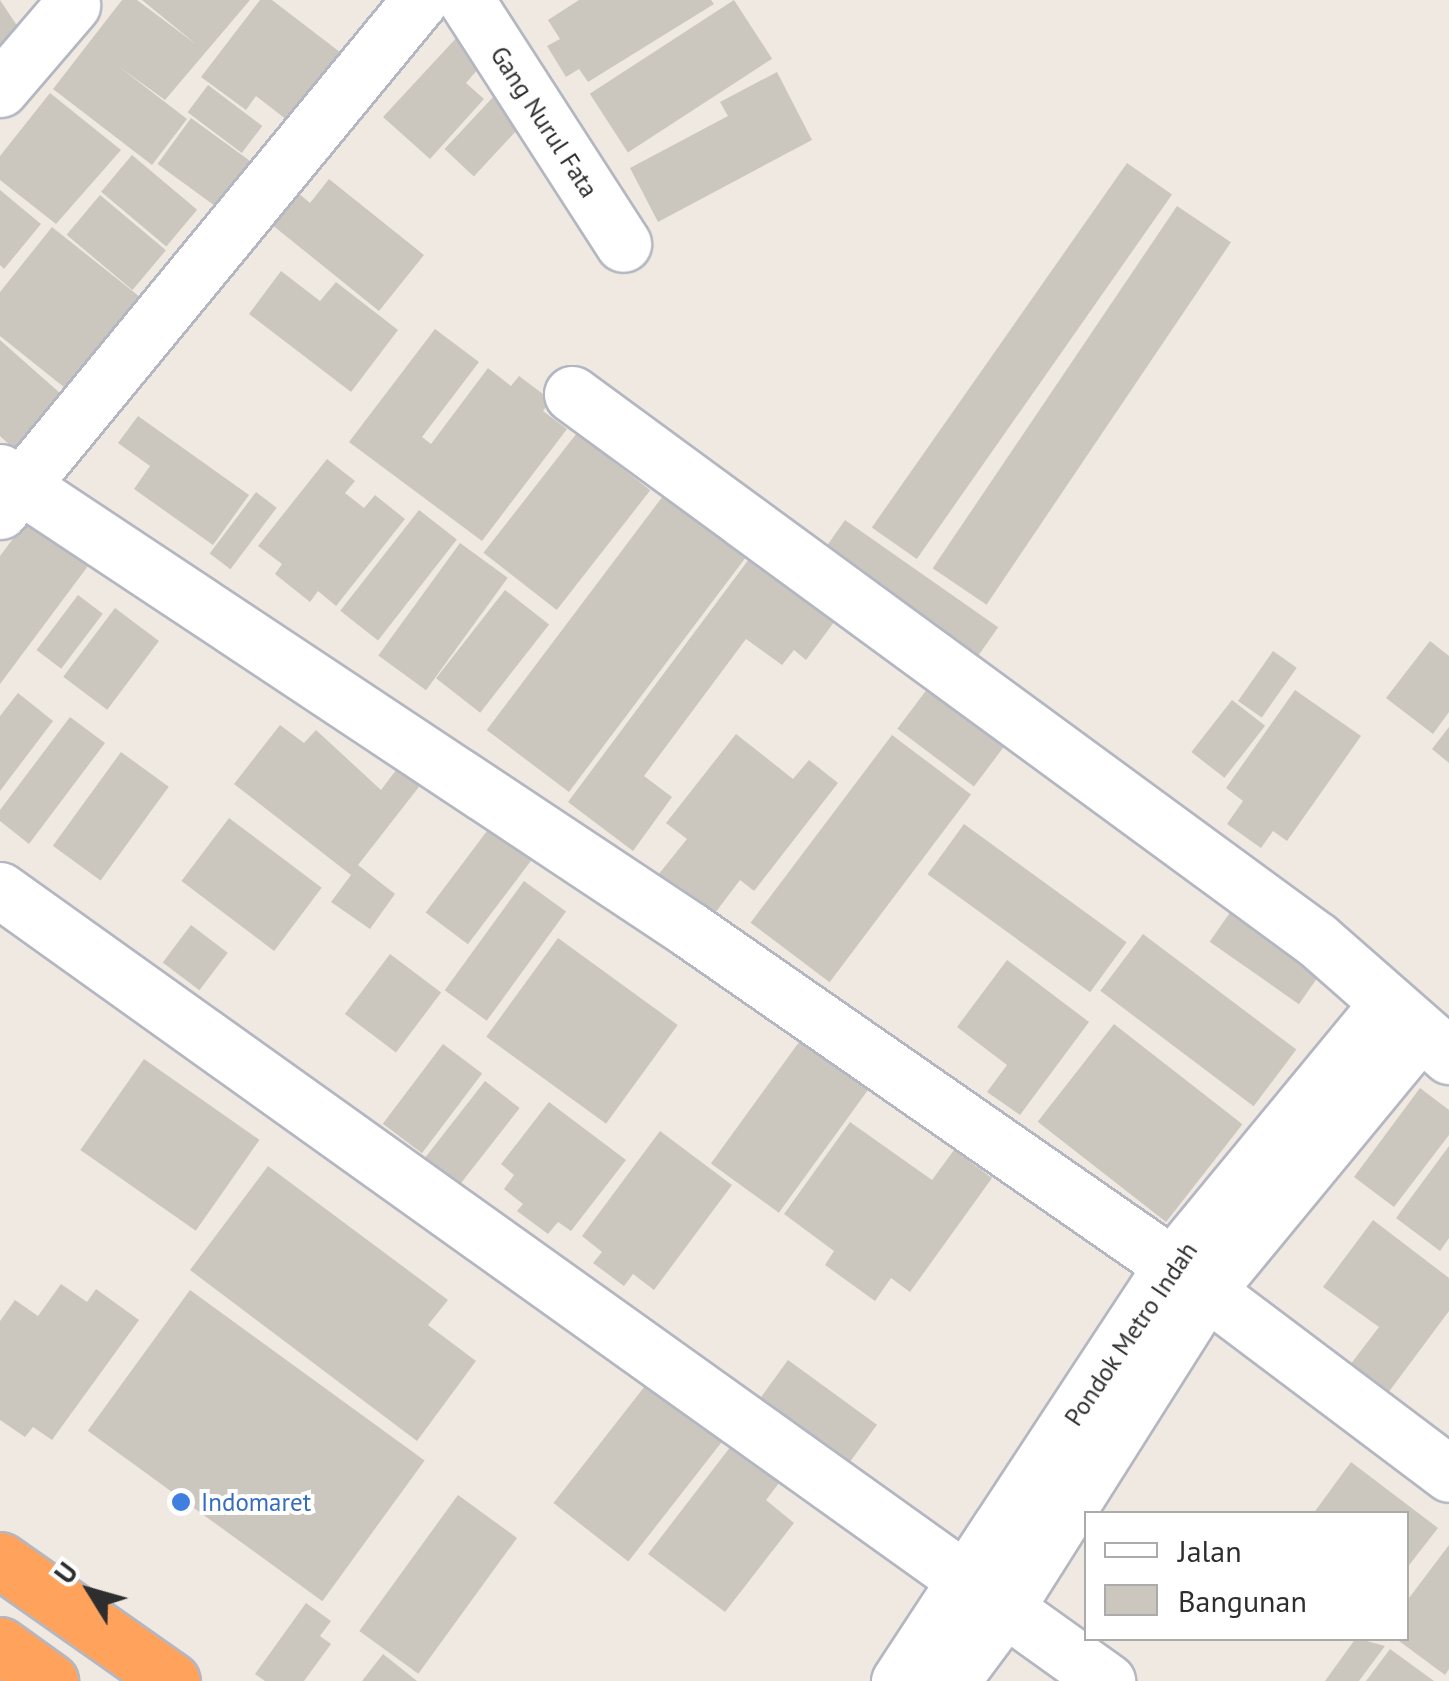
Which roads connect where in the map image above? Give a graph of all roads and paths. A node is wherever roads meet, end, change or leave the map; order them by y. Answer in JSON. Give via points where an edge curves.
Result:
{"nodes":[{"id":1,"x":420,"y":0,"type":"edge"},
{"id":2,"x":466,"y":0,"type":"edge"},
{"id":3,"x":72,"y":5,"type":"dead end"},
{"id":4,"x":0,"y":89,"type":"edge"},
{"id":5,"x":622,"y":244,"type":"dead end"},
{"id":6,"x":572,"y":394,"type":"dead end"},
{"id":7,"x":7,"y":491,"type":"edge"},
{"id":8,"x":0,"y":890,"type":"edge"},
{"id":9,"x":1418,"y":1031,"type":"edge"},
{"id":10,"x":1190,"y":1278,"type":"junction"},
{"id":11,"x":1449,"y":1474,"type":"edge"},
{"id":12,"x":0,"y":1560,"type":"edge"},
{"id":13,"x":988,"y":1593,"type":"junction"},
{"id":14,"x":0,"y":1645,"type":"edge"},
{"id":15,"x":50,"y":1681,"type":"edge"},
{"id":16,"x":172,"y":1681,"type":"edge"},
{"id":17,"x":899,"y":1681,"type":"edge"},
{"id":18,"x":951,"y":1681,"type":"edge"},
{"id":19,"x":1106,"y":1681,"type":"edge"}],
"edges":[{"from":1,"to":7,"type":"street"},
{"from":2,"to":5,"type":"street","name":"Gang Nurul Fata"},
{"from":3,"to":4,"type":"street"},
{"from":6,"to":9,"type":"street","via":[[1286,917]]},
{"from":7,"to":10,"type":"street","via":[[690,930]]},
{"from":8,"to":13,"type":"street"},
{"from":9,"to":10,"type":"street","name":"Pondok Metro Indah"},
{"from":10,"to":11,"type":"street"},
{"from":10,"to":13,"type":"street","name":"Pondok Metro Indah"},
{"from":12,"to":16,"type":"highway"},
{"from":13,"to":17,"type":"street","name":"Pondok Metro Indah"},
{"from":13,"to":18,"type":"street","name":"Pondok Metro Indah"},
{"from":13,"to":19,"type":"street"},
{"from":14,"to":15,"type":"highway"}]}
